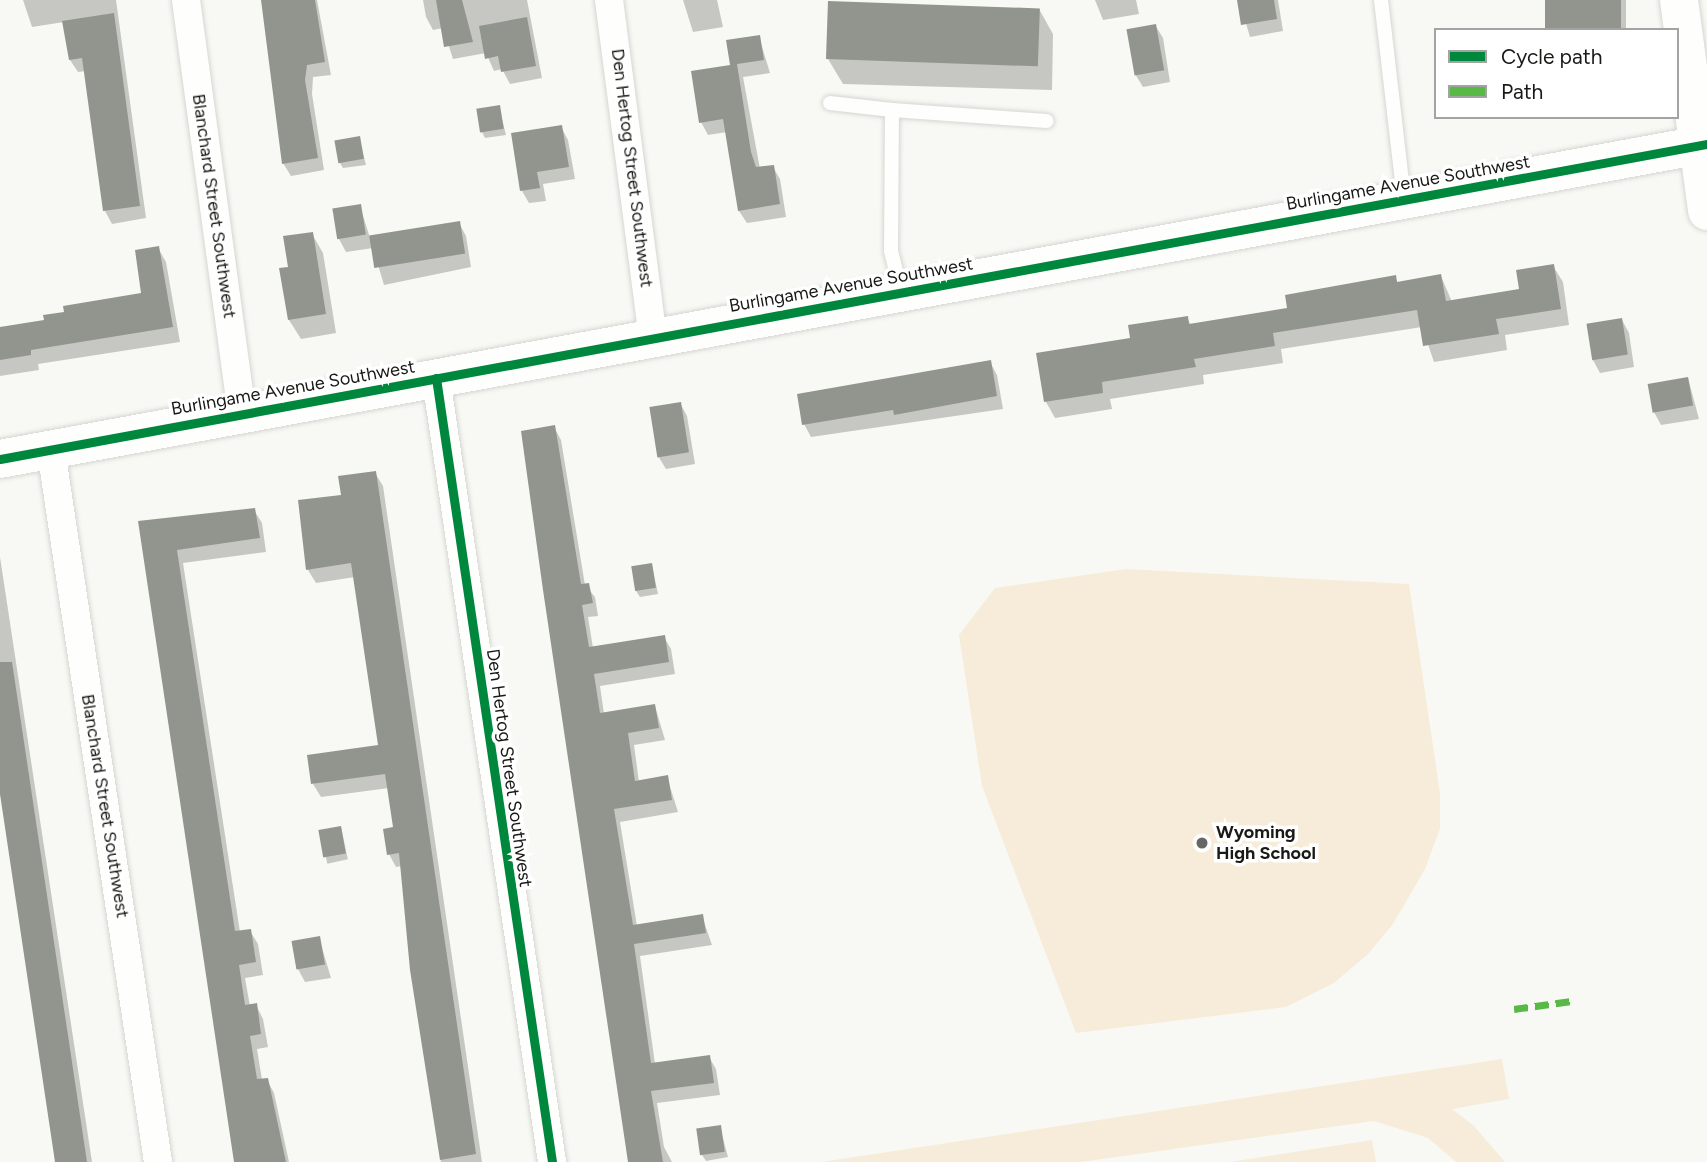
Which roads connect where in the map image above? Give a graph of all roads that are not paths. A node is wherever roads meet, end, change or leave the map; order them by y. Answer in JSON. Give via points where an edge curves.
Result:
{"nodes":[{"id":1,"x":186,"y":0,"type":"edge"},
{"id":2,"x":609,"y":0,"type":"edge"},
{"id":3,"x":1381,"y":0,"type":"edge"},
{"id":4,"x":1679,"y":0,"type":"edge"},
{"id":5,"x":830,"y":103,"type":"dead end"},
{"id":6,"x":892,"y":110,"type":"junction"},
{"id":7,"x":1047,"y":121,"type":"dead end"},
{"id":8,"x":1703,"y":145,"type":"edge"},
{"id":9,"x":1404,"y":200,"type":"junction"},
{"id":10,"x":1707,"y":211,"type":"edge"},
{"id":11,"x":901,"y":292,"type":"junction"},
{"id":12,"x":653,"y":337,"type":"junction"},
{"id":13,"x":436,"y":378,"type":"junction"},
{"id":14,"x":242,"y":412,"type":"junction"},
{"id":15,"x":51,"y":450,"type":"junction"},
{"id":16,"x":0,"y":459,"type":"edge"},
{"id":17,"x":159,"y":1162,"type":"edge"},
{"id":18,"x":552,"y":1162,"type":"edge"}],
"edges":[{"from":1,"to":14,"type":"street","name":"Blanchard Street Southwest"},
{"from":2,"to":12,"type":"street","name":"Den Hertog Street Southwest"},
{"from":3,"to":9,"type":"lane"},
{"from":4,"to":8,"type":"street"},
{"from":5,"to":6,"type":"lane"},
{"from":6,"to":7,"type":"lane"},
{"from":6,"to":11,"type":"lane","via":[[891,251]]},
{"from":8,"to":9,"type":"street","name":"Burlingame Avenue Southwest"},
{"from":8,"to":10,"type":"street"},
{"from":9,"to":11,"type":"street","name":"Burlingame Avenue Southwest"},
{"from":11,"to":12,"type":"street","name":"Burlingame Avenue Southwest"},
{"from":12,"to":13,"type":"street","name":"Burlingame Avenue Southwest"},
{"from":13,"to":14,"type":"street","name":"Burlingame Avenue Southwest"},
{"from":13,"to":18,"type":"street","name":"Den Hertog Street Southwest"},
{"from":14,"to":15,"type":"street","name":"Burlingame Avenue Southwest"},
{"from":15,"to":16,"type":"street","name":"Burlingame Avenue Southwest"},
{"from":15,"to":17,"type":"street","name":"Blanchard Street Southwest"}]}
